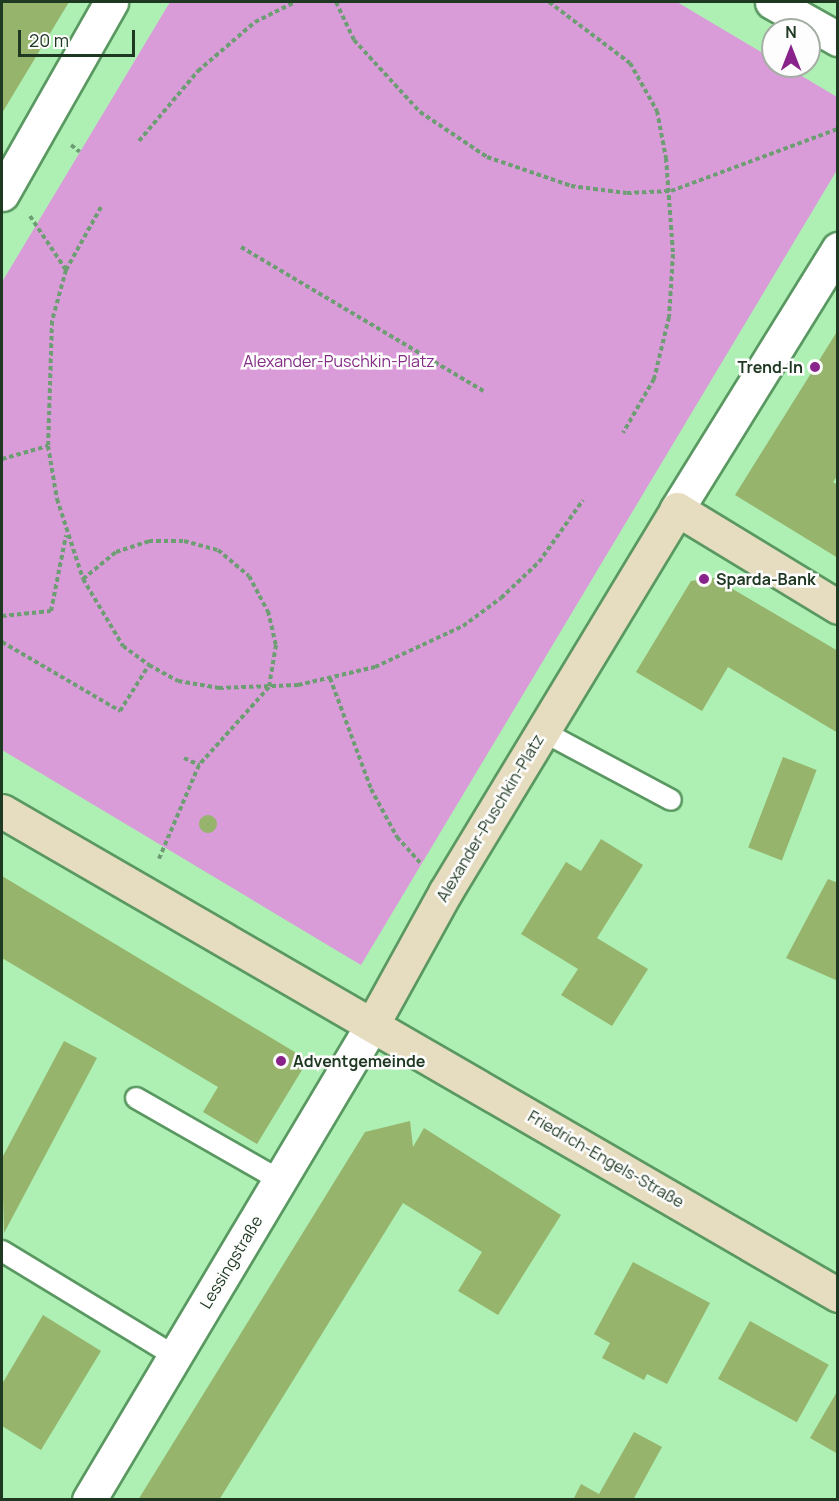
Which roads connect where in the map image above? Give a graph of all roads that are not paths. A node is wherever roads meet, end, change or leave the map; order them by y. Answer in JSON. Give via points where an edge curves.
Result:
{"nodes":[{"id":1,"x":111,"y":2,"type":"edge"},
{"id":2,"x":772,"y":2,"type":"edge"},
{"id":3,"x":837,"y":39,"type":"edge"},
{"id":4,"x":5,"y":189,"type":"edge"},
{"id":5,"x":837,"y":249,"type":"edge"},
{"id":6,"x":677,"y":509,"type":"junction"},
{"id":7,"x":837,"y":606,"type":"edge"},
{"id":8,"x":542,"y":731,"type":"junction"},
{"id":9,"x":671,"y":800,"type":"dead end"},
{"id":10,"x":2,"y":811,"type":"edge"},
{"id":11,"x":372,"y":1025,"type":"junction"},
{"id":12,"x":136,"y":1098,"type":"dead end"},
{"id":13,"x":280,"y":1180,"type":"junction"},
{"id":14,"x":2,"y":1251,"type":"edge"},
{"id":15,"x":837,"y":1295,"type":"edge"},
{"id":16,"x":175,"y":1356,"type":"junction"},
{"id":17,"x":88,"y":1500,"type":"edge"}],
"edges":[{"from":1,"to":4,"type":"street"},
{"from":2,"to":3,"type":"street"},
{"from":5,"to":6,"type":"street","name":"Alexander-Puschkin-Platz"},
{"from":6,"to":7,"type":"main road"},
{"from":6,"to":8,"type":"main road","name":"Alexander-Puschkin-Platz"},
{"from":8,"to":9,"type":"lane"},
{"from":8,"to":11,"type":"main road","name":"Alexander-Puschkin-Platz","via":[[446,891]]},
{"from":10,"to":11,"type":"main road"},
{"from":11,"to":13,"type":"street","name":"Lessingstraße"},
{"from":11,"to":15,"type":"main road","name":"Friedrich-Engels-Straße"},
{"from":12,"to":13,"type":"lane"},
{"from":13,"to":16,"type":"street","name":"Lessingstraße"},
{"from":14,"to":16,"type":"lane"},
{"from":16,"to":17,"type":"street","name":"Lessingstraße"}]}
